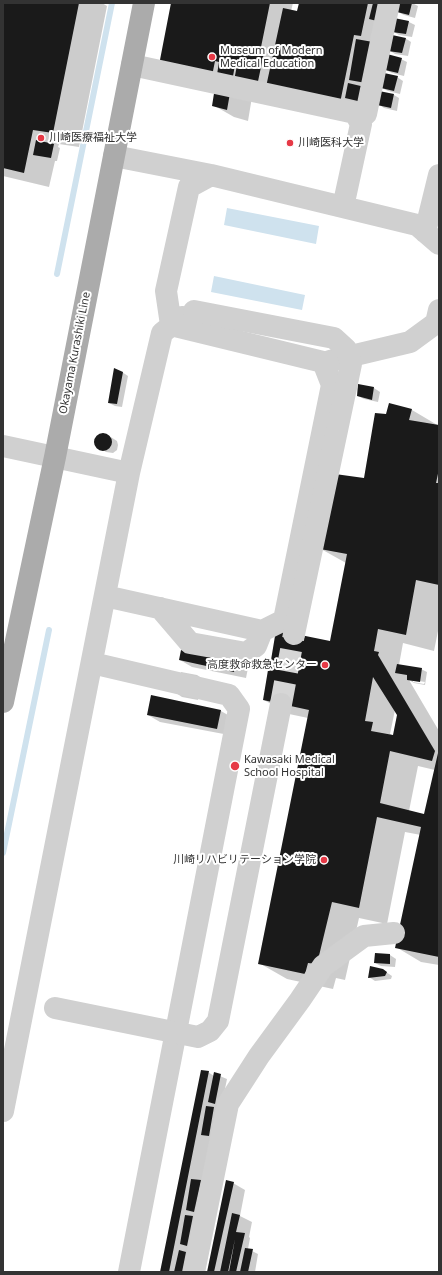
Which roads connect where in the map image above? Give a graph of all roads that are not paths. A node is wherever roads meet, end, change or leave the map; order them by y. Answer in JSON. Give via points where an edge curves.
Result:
{"nodes":[{"id":1,"x":144,"y":3,"type":"edge"},
{"id":2,"x":389,"y":3,"type":"edge"},
{"id":3,"x":132,"y":65,"type":"junction"},
{"id":4,"x":359,"y":120,"type":"junction"},
{"id":5,"x":114,"y":156,"type":"junction"},
{"id":6,"x":211,"y":175,"type":"junction"},
{"id":7,"x":439,"y":175,"type":"edge"},
{"id":8,"x":343,"y":207,"type":"junction"},
{"id":9,"x":432,"y":238,"type":"edge"},
{"id":10,"x":439,"y":310,"type":"edge"},
{"id":11,"x":171,"y":325,"type":"junction"},
{"id":12,"x":323,"y":362,"type":"junction"},
{"id":13,"x":3,"y":446,"type":"edge"},
{"id":14,"x":55,"y":457,"type":"junction"},
{"id":15,"x":129,"y":473,"type":"junction"},
{"id":16,"x":105,"y":596,"type":"junction"},
{"id":17,"x":294,"y":634,"type":"tunnel mouth"},
{"id":18,"x":92,"y":663,"type":"junction"},
{"id":19,"x":3,"y":702,"type":"edge"},
{"id":20,"x":280,"y":704,"type":"tunnel mouth"},
{"id":21,"x":394,"y":933,"type":"dead end"},
{"id":22,"x":26,"y":1002,"type":"junction"},
{"id":23,"x":3,"y":1111,"type":"edge"},
{"id":24,"x":129,"y":1272,"type":"edge"},
{"id":25,"x":194,"y":1272,"type":"edge"}],
"edges":[{"from":1,"to":3,"type":"main road","name":"Okayama Kurashiki Line"},
{"from":2,"to":4,"type":"lane","via":[[366,114]]},
{"from":3,"to":4,"type":"lane","via":[[355,113]]},
{"from":3,"to":5,"type":"main road","name":"Okayama Kurashiki Line"},
{"from":4,"to":8,"type":"lane","via":[[361,124]]},
{"from":5,"to":6,"type":"lane"},
{"from":5,"to":14,"type":"main road","name":"Okayama Kurashiki Line"},
{"from":6,"to":8,"type":"lane"},
{"from":6,"to":11,"type":"lane","via":[[189,187],[166,291]]},
{"from":7,"to":9,"type":"lane"},
{"from":8,"to":9,"type":"lane","via":[[417,225]]},
{"from":10,"to":12,"type":"lane","via":[[436,323],[410,342]]},
{"from":11,"to":12,"type":"lane"},
{"from":11,"to":15,"type":"lane","via":[[162,333]]},
{"from":11,"to":17,"type":"lane","bridge":true,"via":[[179,318],[194,312],[334,338],[346,349],[350,364]]},
{"from":12,"to":16,"type":"lane","via":[[332,385],[284,620],[262,631]]},
{"from":13,"to":14,"type":"lane"},
{"from":14,"to":15,"type":"lane"},
{"from":14,"to":19,"type":"main road","name":"Okayama Kurashiki Line"},
{"from":15,"to":16,"type":"lane"},
{"from":16,"to":18,"type":"lane"},
{"from":18,"to":22,"type":"lane"},
{"from":18,"to":24,"type":"lane","via":[[229,695],[239,709]]},
{"from":20,"to":22,"type":"lane","bridge":true,"via":[[218,1021],[210,1031],[198,1037]]},
{"from":21,"to":25,"type":"lane","via":[[364,936],[323,966],[228,1104]]},
{"from":22,"to":23,"type":"lane"}]}
